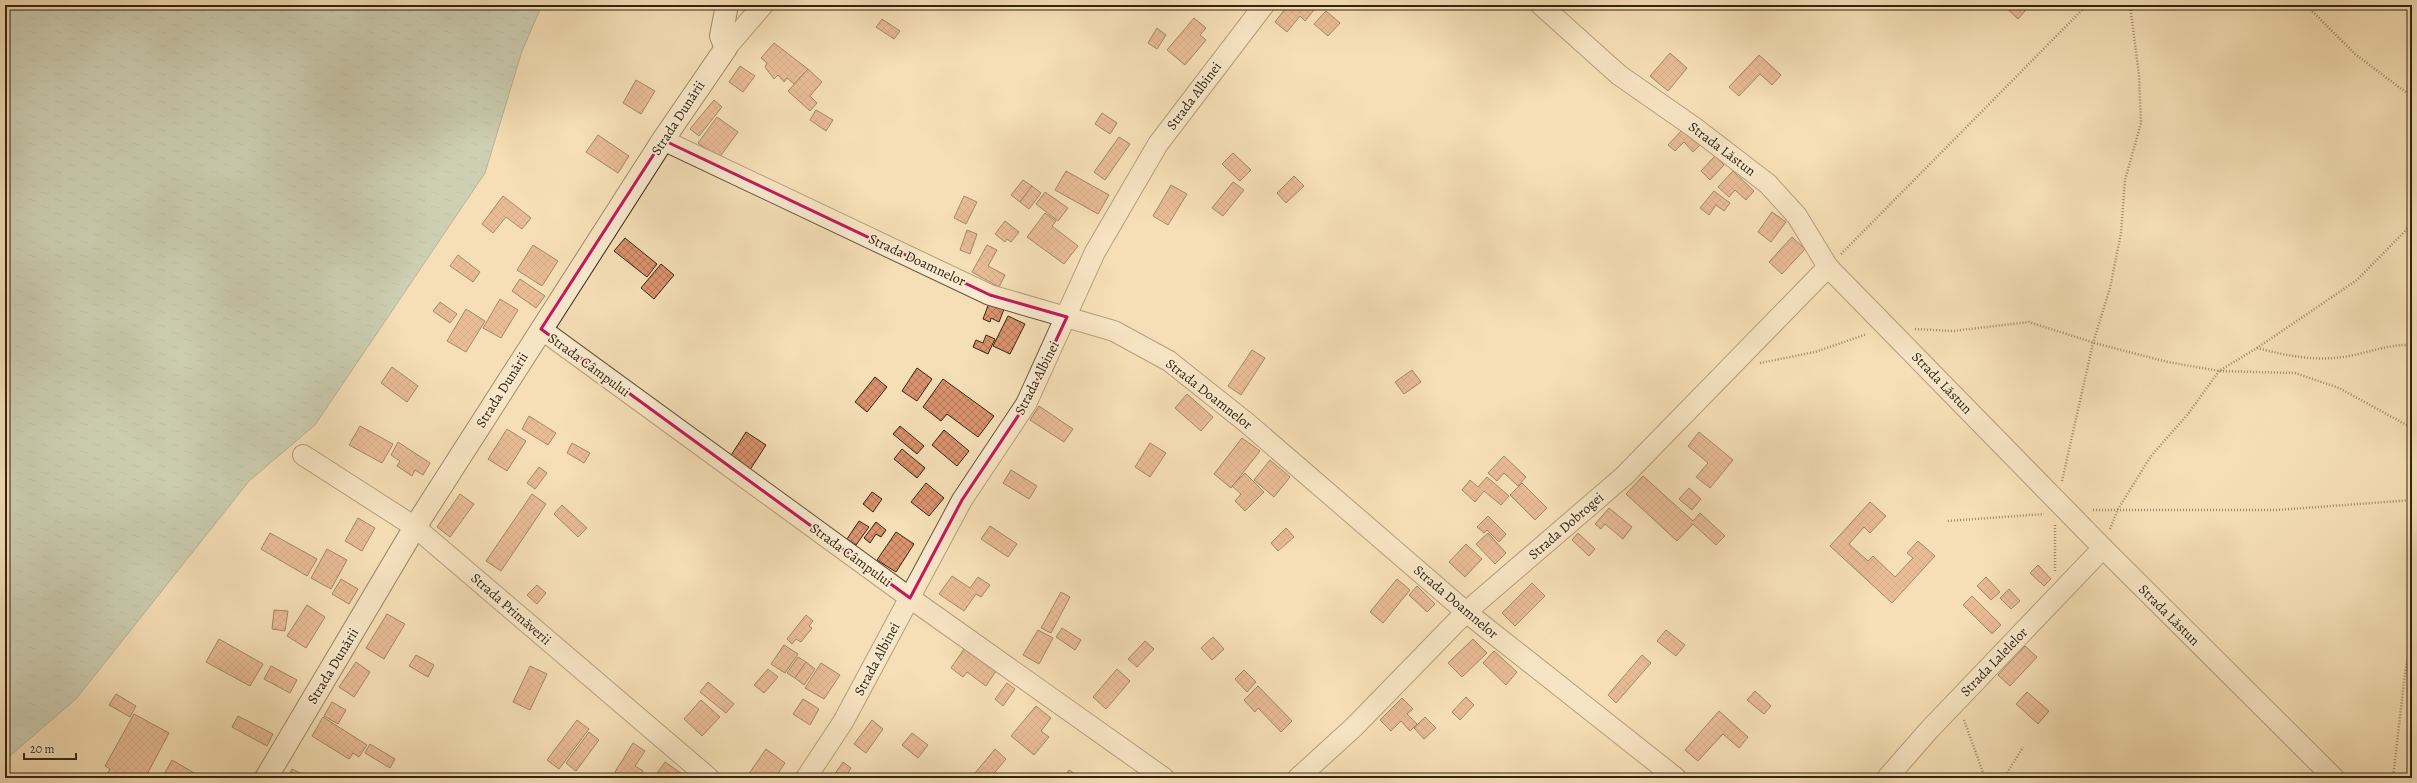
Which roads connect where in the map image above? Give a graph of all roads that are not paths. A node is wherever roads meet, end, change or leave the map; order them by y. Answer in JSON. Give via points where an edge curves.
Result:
{"nodes":[{"id":1,"x":727,"y":5,"type":"edge"},
{"id":2,"x":763,"y":5,"type":"edge"},
{"id":3,"x":1264,"y":5,"type":"edge"},
{"id":4,"x":1541,"y":5,"type":"edge"},
{"id":5,"x":726,"y":48,"type":"junction"},
{"id":6,"x":663,"y":140,"type":"junction"},
{"id":7,"x":1828,"y":267,"type":"junction"},
{"id":8,"x":1067,"y":317,"type":"junction"},
{"id":9,"x":541,"y":329,"type":"junction"},
{"id":10,"x":303,"y":455,"type":"dead end"},
{"id":11,"x":415,"y":527,"type":"junction"},
{"id":12,"x":2103,"y":548,"type":"junction"},
{"id":13,"x":910,"y":598,"type":"junction"},
{"id":14,"x":1466,"y":612,"type":"junction"},
{"id":15,"x":266,"y":778,"type":"edge"},
{"id":16,"x":709,"y":778,"type":"edge"},
{"id":17,"x":806,"y":778,"type":"edge"},
{"id":18,"x":1164,"y":778,"type":"edge"},
{"id":19,"x":1298,"y":778,"type":"edge"},
{"id":20,"x":1676,"y":778,"type":"edge"},
{"id":21,"x":1887,"y":778,"type":"edge"},
{"id":22,"x":2334,"y":778,"type":"edge"}],
"edges":[{"from":1,"to":5,"type":"main road","via":[[721,36]]},
{"from":2,"to":5,"type":"street"},
{"from":3,"to":8,"type":"street","name":"Strada Albinei","via":[[1158,144],[1095,252]]},
{"from":4,"to":7,"type":"street","name":"Strada Lăstun","via":[[1619,75],[1768,184],[1798,216]]},
{"from":5,"to":6,"type":"main road","name":"Strada Dunării"},
{"from":6,"to":8,"type":"street","name":"Strada Doamnelor","via":[[990,295]]},
{"from":6,"to":9,"type":"main road","name":"Strada Dunării"},
{"from":7,"to":12,"type":"street","name":"Strada Lăstun","via":[[2060,509]]},
{"from":7,"to":14,"type":"street","name":"Strada Dobrogei","via":[[1624,476]]},
{"from":8,"to":13,"type":"street","name":"Strada Albinei","via":[[1026,404],[962,500]]},
{"from":8,"to":14,"type":"street","name":"Strada Doamnelor","via":[[1114,331],[1169,361],[1247,423]]},
{"from":9,"to":11,"type":"main road","name":"Strada Dunării"},
{"from":9,"to":13,"type":"street","name":"Strada Câmpului"},
{"from":10,"to":11,"type":"street","name":"Strada Primăverii"},
{"from":11,"to":15,"type":"main road","name":"Strada Dunării"},
{"from":11,"to":16,"type":"street","name":"Strada Primăverii"},
{"from":12,"to":21,"type":"street","name":"Strada Lalelelor","via":[[1957,700]]},
{"from":12,"to":22,"type":"street","name":"Strada Lăstun"},
{"from":13,"to":17,"type":"street","name":"Strada Albinei","via":[[843,722]]},
{"from":13,"to":18,"type":"street","name":"Strada Câmpului"},
{"from":14,"to":19,"type":"street","name":"Strada Dobrogei","via":[[1354,728]]},
{"from":14,"to":20,"type":"street","name":"Strada Doamnelor"}]}
